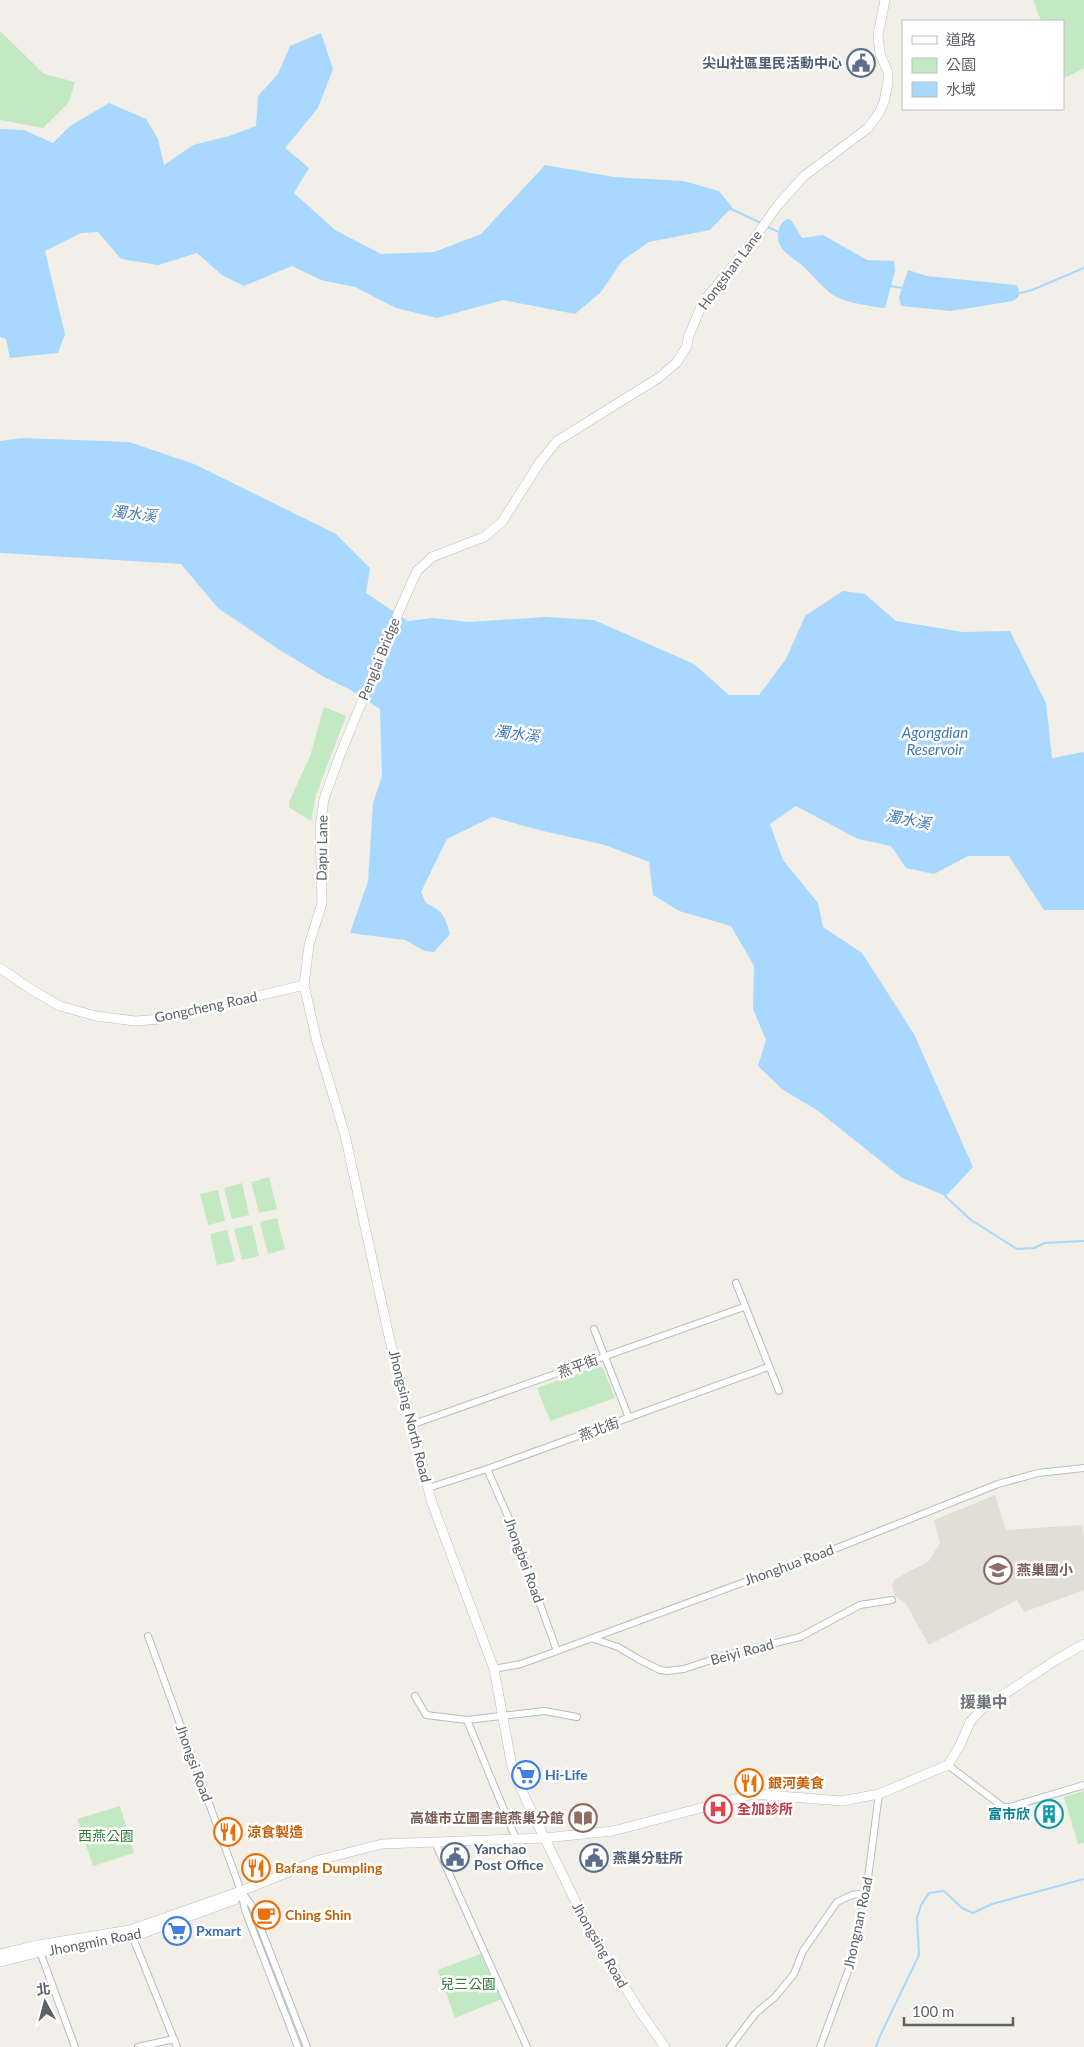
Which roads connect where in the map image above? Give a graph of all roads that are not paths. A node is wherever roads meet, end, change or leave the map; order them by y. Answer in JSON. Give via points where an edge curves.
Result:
{"nodes":[{"id":1,"x":885,"y":0,"type":"edge"},
{"id":2,"x":402,"y":604,"type":"joint"},
{"id":3,"x":356,"y":714,"type":"joint"},
{"id":4,"x":0,"y":968,"type":"edge"},
{"id":5,"x":304,"y":985,"type":"junction"},
{"id":6,"x":736,"y":1283,"type":"dead end"},
{"id":7,"x":744,"y":1306,"type":"junction"},
{"id":8,"x":594,"y":1329,"type":"dead end"},
{"id":9,"x":604,"y":1356,"type":"junction"},
{"id":10,"x":768,"y":1367,"type":"junction"},
{"id":11,"x":779,"y":1391,"type":"dead end"},
{"id":12,"x":630,"y":1418,"type":"junction"},
{"id":13,"x":411,"y":1425,"type":"junction"},
{"id":14,"x":1084,"y":1468,"type":"edge"},
{"id":15,"x":487,"y":1469,"type":"junction"},
{"id":16,"x":428,"y":1488,"type":"junction"},
{"id":17,"x":892,"y":1600,"type":"dead end"},
{"id":18,"x":148,"y":1636,"type":"dead end"},
{"id":19,"x":591,"y":1638,"type":"junction"},
{"id":20,"x":1084,"y":1644,"type":"edge"},
{"id":21,"x":557,"y":1651,"type":"junction"},
{"id":22,"x":494,"y":1669,"type":"junction"},
{"id":23,"x":416,"y":1696,"type":"dead end"},
{"id":24,"x":502,"y":1715,"type":"junction"},
{"id":25,"x":576,"y":1717,"type":"dead end"},
{"id":26,"x":467,"y":1720,"type":"junction"},
{"id":27,"x":948,"y":1765,"type":"junction"},
{"id":28,"x":1084,"y":1785,"type":"edge"},
{"id":29,"x":880,"y":1794,"type":"junction"},
{"id":30,"x":516,"y":1838,"type":"junction"},
{"id":31,"x":544,"y":1838,"type":"junction"},
{"id":32,"x":435,"y":1842,"type":"junction"},
{"id":33,"x":241,"y":1891,"type":"junction"},
{"id":34,"x":866,"y":1893,"type":"junction"},
{"id":35,"x":131,"y":1933,"type":"junction"},
{"id":36,"x":39,"y":1949,"type":"junction"},
{"id":37,"x":0,"y":1954,"type":"edge"},
{"id":38,"x":0,"y":1962,"type":"edge"},
{"id":39,"x":174,"y":2039,"type":"junction"},
{"id":40,"x":76,"y":2047,"type":"edge"},
{"id":41,"x":138,"y":2047,"type":"edge"},
{"id":42,"x":177,"y":2047,"type":"edge"},
{"id":43,"x":298,"y":2047,"type":"edge"},
{"id":44,"x":307,"y":2047,"type":"edge"},
{"id":45,"x":527,"y":2047,"type":"edge"},
{"id":46,"x":664,"y":2047,"type":"edge"},
{"id":47,"x":730,"y":2047,"type":"edge"},
{"id":48,"x":820,"y":2047,"type":"edge"}],
"edges":[{"from":1,"to":2,"type":"street","name":"Hongshan Lane","via":[[878,35],[888,82],[884,102],[868,128],[803,177],[778,205],[703,302],[687,346],[677,362],[660,377],[557,441],[502,522],[484,537],[432,557],[417,571]]},
{"from":2,"to":3,"type":"street","name":"Penglai Bridge"},
{"from":3,"to":5,"type":"street","name":"Dapu Lane","via":[[324,799],[320,828],[322,903],[309,945]]},
{"from":4,"to":5,"type":"street","name":"Gongcheng Road","via":[[60,1006],[96,1016],[134,1021],[162,1019]]},
{"from":5,"to":13,"type":"street","name":"Jhongsing North Road","via":[[345,1135]]},
{"from":6,"to":7,"type":"street"},
{"from":7,"to":9,"type":"street","name":"燕平街"},
{"from":7,"to":10,"type":"street"},
{"from":8,"to":9,"type":"street"},
{"from":9,"to":12,"type":"street"},
{"from":9,"to":13,"type":"street","name":"燕平街"},
{"from":10,"to":11,"type":"street"},
{"from":10,"to":12,"type":"street","name":"燕北街"},
{"from":12,"to":15,"type":"street","name":"燕北街"},
{"from":13,"to":16,"type":"street","name":"Jhongsing North Road"},
{"from":14,"to":19,"type":"street","name":"Jhonghua Road","via":[[1038,1473],[998,1484],[837,1548]]},
{"from":15,"to":16,"type":"street","name":"燕北街"},
{"from":15,"to":21,"type":"street","name":"Jhongbei Road","via":[[510,1521]]},
{"from":16,"to":22,"type":"street","name":"Jhongsing North Road"},
{"from":17,"to":19,"type":"street","name":"Beiyi Road","via":[[860,1605],[800,1637],[684,1669],[660,1670],[618,1647]]},
{"from":18,"to":33,"type":"street","name":"Jhongsi Road"},
{"from":19,"to":21,"type":"street","name":"Jhonghua Road"},
{"from":20,"to":27,"type":"street","via":[[982,1709],[970,1722]]},
{"from":21,"to":22,"type":"street","name":"Jhonghua Road","via":[[521,1664]]},
{"from":22,"to":24,"type":"street","name":"Jhongsing North Road"},
{"from":23,"to":26,"type":"street","via":[[426,1715]]},
{"from":24,"to":25,"type":"street","via":[[544,1711]]},
{"from":24,"to":26,"type":"street"},
{"from":24,"to":31,"type":"street","name":"Jhongsing North Road","via":[[512,1767]]},
{"from":26,"to":30,"type":"street"},
{"from":27,"to":28,"type":"street","via":[[1003,1807]]},
{"from":27,"to":29,"type":"street","name":"Jhongmin Road"},
{"from":29,"to":31,"type":"street","name":"Jhongmin Road","via":[[842,1801],[754,1794],[613,1831]]},
{"from":29,"to":34,"type":"street","name":"Jhongnan Road"},
{"from":30,"to":31,"type":"street","name":"Jhongmin Road"},
{"from":30,"to":32,"type":"street","name":"Jhongmin Road"},
{"from":31,"to":46,"type":"street","name":"Jhongsing Road","via":[[576,1905],[607,1959]]},
{"from":32,"to":33,"type":"street","name":"Jhongmin Road","via":[[382,1844],[319,1860]]},
{"from":32,"to":45,"type":"street"},
{"from":33,"to":35,"type":"street","name":"Jhongmin Road"},
{"from":33,"to":43,"type":"street","name":"Jhongsi Road","via":[[245,1910]]},
{"from":33,"to":44,"type":"street","name":"Jhongsi Road","via":[[252,1906]]},
{"from":34,"to":47,"type":"street","via":[[852,1894],[837,1902],[803,1951],[794,1974],[756,2013]]},
{"from":34,"to":48,"type":"street","name":"Jhongnan Road","via":[[854,1955]]},
{"from":35,"to":36,"type":"street","name":"Jhongmin Road"},
{"from":35,"to":39,"type":"street"},
{"from":36,"to":37,"type":"street","name":"Jhongmin Road"},
{"from":36,"to":38,"type":"street","name":"Jhongmin Road"},
{"from":36,"to":40,"type":"street"},
{"from":39,"to":41,"type":"street"},
{"from":39,"to":42,"type":"street"}]}
